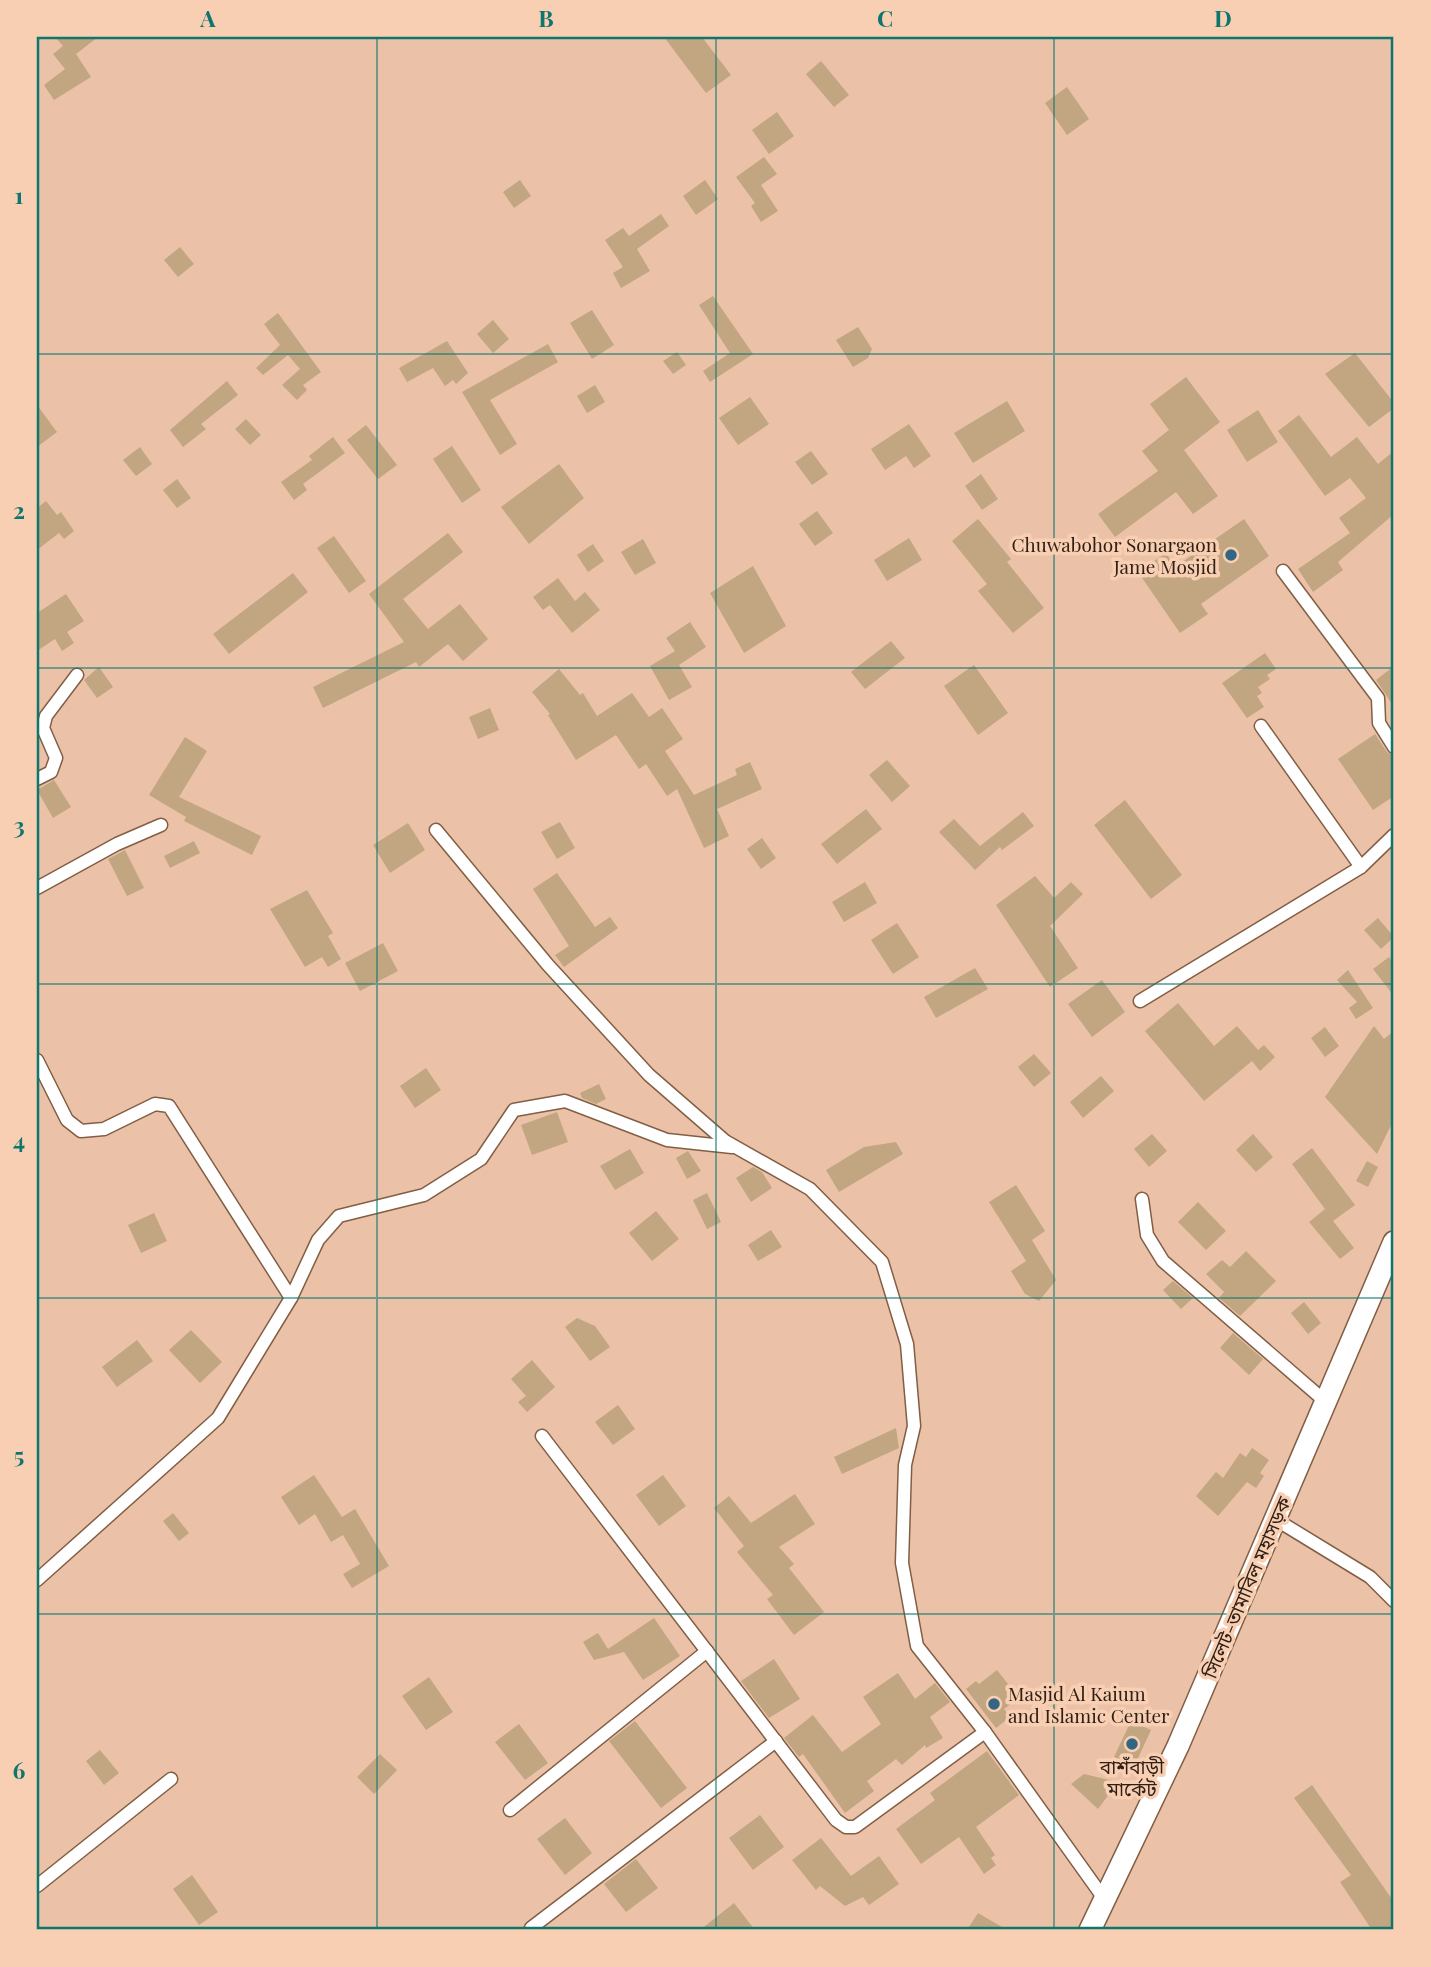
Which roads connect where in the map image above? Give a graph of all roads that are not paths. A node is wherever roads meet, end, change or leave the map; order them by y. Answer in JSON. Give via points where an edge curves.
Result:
{"nodes":[{"id":1,"x":1283,"y":571,"type":"dead end"},
{"id":2,"x":77,"y":675,"type":"dead end"},
{"id":3,"x":1261,"y":726,"type":"dead end"},
{"id":4,"x":1394,"y":747,"type":"edge"},
{"id":5,"x":37,"y":779,"type":"edge"},
{"id":6,"x":161,"y":825,"type":"dead end"},
{"id":7,"x":436,"y":830,"type":"dead end"},
{"id":8,"x":1394,"y":835,"type":"edge"},
{"id":9,"x":1361,"y":867,"type":"junction"},
{"id":10,"x":37,"y":888,"type":"edge"},
{"id":11,"x":1140,"y":1001,"type":"dead end"},
{"id":12,"x":37,"y":1060,"type":"edge"},
{"id":13,"x":736,"y":1147,"type":"junction"},
{"id":14,"x":1142,"y":1199,"type":"dead end"},
{"id":15,"x":1394,"y":1242,"type":"edge"},
{"id":16,"x":291,"y":1298,"type":"junction"},
{"id":17,"x":1325,"y":1402,"type":"junction"},
{"id":18,"x":542,"y":1436,"type":"dead end"},
{"id":19,"x":1275,"y":1519,"type":"junction"},
{"id":20,"x":37,"y":1580,"type":"edge"},
{"id":21,"x":1394,"y":1601,"type":"edge"},
{"id":22,"x":707,"y":1651,"type":"junction"},
{"id":23,"x":985,"y":1732,"type":"junction"},
{"id":24,"x":776,"y":1741,"type":"junction"},
{"id":25,"x":171,"y":1779,"type":"dead end"},
{"id":26,"x":510,"y":1810,"type":"dead end"},
{"id":27,"x":37,"y":1886,"type":"edge"},
{"id":28,"x":1105,"y":1900,"type":"junction"},
{"id":29,"x":531,"y":1928,"type":"dead end"},
{"id":30,"x":1090,"y":1930,"type":"edge"}],
"edges":[{"from":1,"to":4,"type":"street","via":[[1378,698],[1379,723]]},
{"from":2,"to":5,"type":"street","via":[[46,716],[43,728],[56,758],[51,772]]},
{"from":3,"to":9,"type":"street"},
{"from":6,"to":10,"type":"street"},
{"from":7,"to":13,"type":"street","via":[[548,965],[649,1075]]},
{"from":8,"to":9,"type":"street"},
{"from":9,"to":11,"type":"street"},
{"from":12,"to":16,"type":"street","via":[[67,1120],[81,1131],[104,1129],[155,1104],[169,1106]]},
{"from":13,"to":16,"type":"street","via":[[667,1140],[565,1101],[514,1110],[481,1159],[425,1195],[339,1216],[318,1240]]},
{"from":13,"to":23,"type":"street","via":[[810,1189],[882,1262],[907,1344],[914,1426],[905,1465],[902,1563],[917,1646]]},
{"from":14,"to":17,"type":"street","via":[[1147,1235],[1163,1261]]},
{"from":15,"to":17,"type":"highway","name":"সিলেট-তামাবিল মহাসড়ক"},
{"from":16,"to":20,"type":"street","via":[[218,1418]]},
{"from":17,"to":19,"type":"highway","name":"সিলেট-তামাবিল মহাসড়ক"},
{"from":18,"to":22,"type":"street"},
{"from":19,"to":21,"type":"street","via":[[1370,1577]]},
{"from":19,"to":28,"type":"highway","name":"সিলেট-তামাবিল মহাসড়ক","via":[[1178,1746]]},
{"from":22,"to":24,"type":"street"},
{"from":22,"to":26,"type":"street"},
{"from":23,"to":24,"type":"street","via":[[855,1828],[836,1821]]},
{"from":23,"to":28,"type":"street"},
{"from":24,"to":29,"type":"street"},
{"from":25,"to":27,"type":"street"},
{"from":28,"to":30,"type":"highway","name":"সিলেট-তামাবিল মহাসড়ক"}]}
